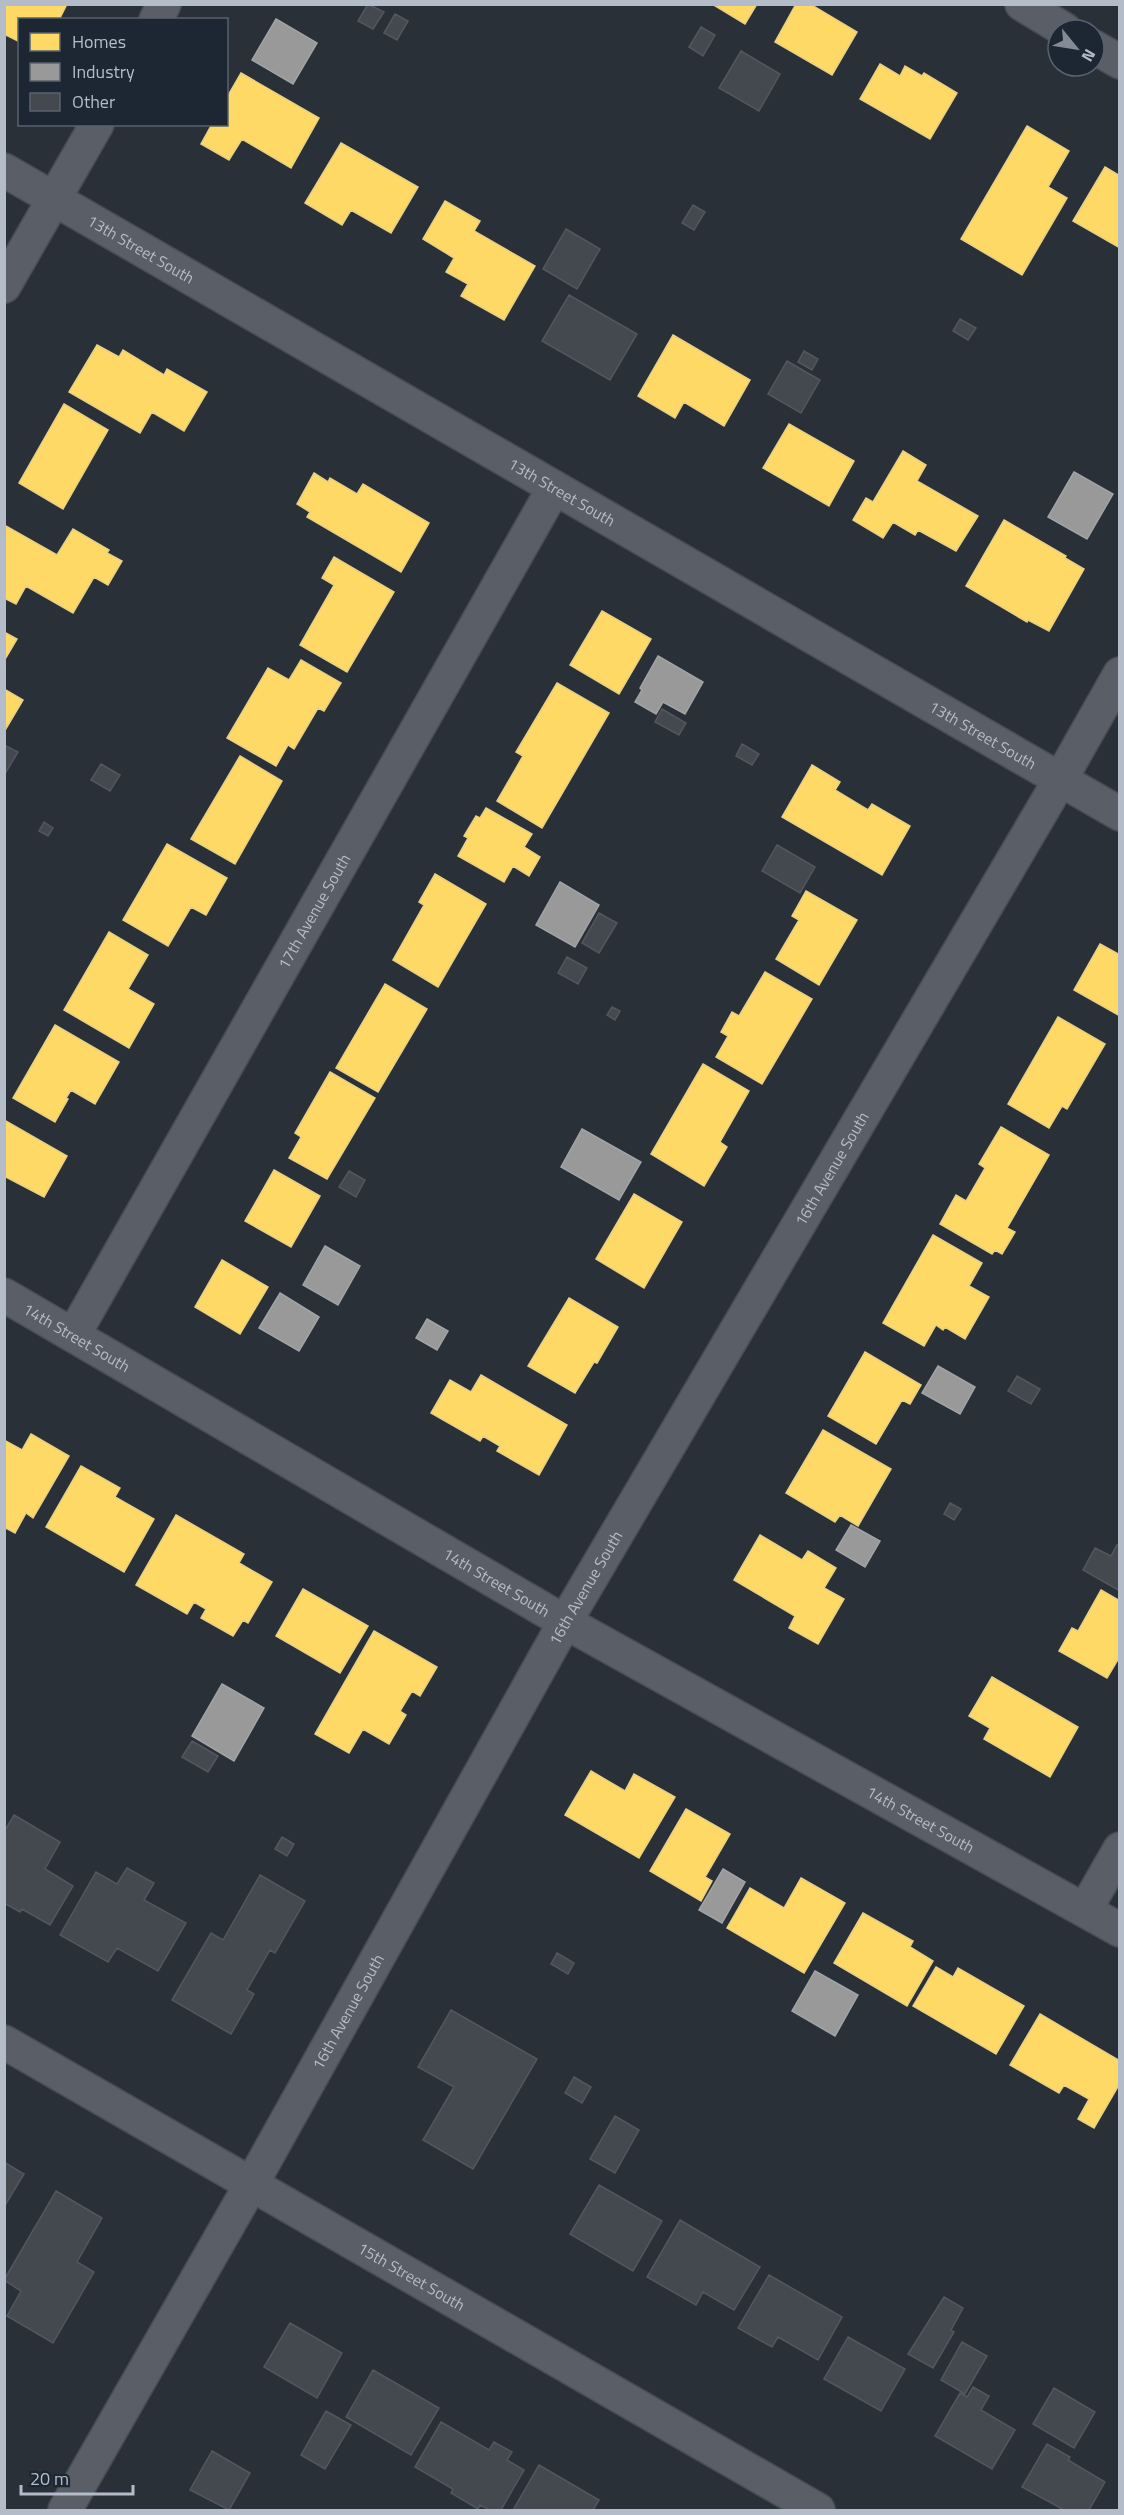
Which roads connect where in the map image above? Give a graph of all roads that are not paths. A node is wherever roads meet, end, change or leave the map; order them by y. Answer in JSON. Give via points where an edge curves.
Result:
{"nodes":[{"id":1,"x":164,"y":4,"type":"edge"},
{"id":2,"x":1022,"y":4,"type":"edge"},
{"id":3,"x":157,"y":18,"type":"edge"},
{"id":4,"x":1046,"y":19,"type":"edge"},
{"id":5,"x":1106,"y":54,"type":"edge"},
{"id":6,"x":1119,"y":62,"type":"edge"},
{"id":7,"x":96,"y":126,"type":"edge"},
{"id":8,"x":4,"y":170,"type":"edge"},
{"id":9,"x":55,"y":199,"type":"junction"},
{"id":10,"x":4,"y":286,"type":"edge"},
{"id":11,"x":554,"y":488,"type":"junction"},
{"id":12,"x":1119,"y":674,"type":"edge"},
{"id":13,"x":1060,"y":780,"type":"junction"},
{"id":14,"x":1119,"y":814,"type":"edge"},
{"id":15,"x":4,"y":1295,"type":"edge"},
{"id":16,"x":74,"y":1334,"type":"junction"},
{"id":17,"x":566,"y":1622,"type":"junction"},
{"id":18,"x":1119,"y":1849,"type":"edge"},
{"id":19,"x":1085,"y":1910,"type":"junction"},
{"id":20,"x":1119,"y":1930,"type":"edge"},
{"id":21,"x":4,"y":2042,"type":"edge"},
{"id":22,"x":252,"y":2183,"type":"junction"},
{"id":23,"x":65,"y":2511,"type":"edge"},
{"id":24,"x":819,"y":2511,"type":"edge"}],
"edges":[{"from":1,"to":3,"type":"street"},
{"from":2,"to":4,"type":"street"},
{"from":5,"to":6,"type":"street"},
{"from":7,"to":9,"type":"street"},
{"from":8,"to":9,"type":"street","name":"13th Street South"},
{"from":9,"to":10,"type":"street"},
{"from":9,"to":11,"type":"street","name":"13th Street South"},
{"from":11,"to":13,"type":"street","name":"13th Street South"},
{"from":11,"to":16,"type":"street","name":"17th Avenue South"},
{"from":12,"to":13,"type":"street","name":"16th Avenue South"},
{"from":13,"to":14,"type":"street","name":"13th Street South"},
{"from":13,"to":17,"type":"street","name":"16th Avenue South"},
{"from":15,"to":16,"type":"street","name":"14th Street South"},
{"from":16,"to":17,"type":"street","name":"14th Street South"},
{"from":17,"to":19,"type":"street","name":"14th Street South"},
{"from":17,"to":22,"type":"street","name":"16th Avenue South"},
{"from":18,"to":19,"type":"street"},
{"from":19,"to":20,"type":"street","name":"14th Street South"},
{"from":21,"to":22,"type":"street","name":"15th Street South"},
{"from":22,"to":23,"type":"street","name":"16th Avenue South"},
{"from":22,"to":24,"type":"street","name":"15th Street South"}]}
